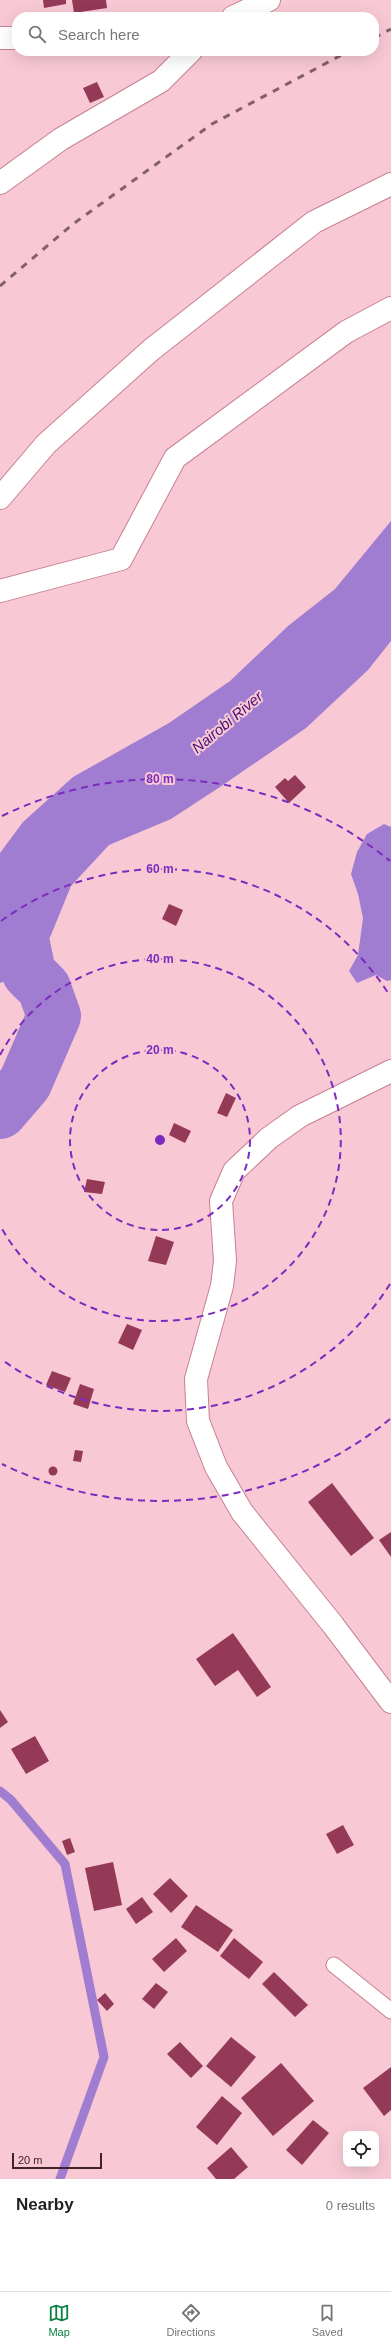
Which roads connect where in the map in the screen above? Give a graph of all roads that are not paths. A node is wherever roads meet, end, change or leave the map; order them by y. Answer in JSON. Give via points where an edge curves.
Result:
{"nodes":[{"id":1,"x":269,"y":0,"type":"edge"},
{"id":2,"x":244,"y":12,"type":"edge"},
{"id":3,"x":0,"y":38,"type":"edge"},
{"id":4,"x":12,"y":38,"type":"edge"},
{"id":5,"x":186,"y":56,"type":"edge"},
{"id":6,"x":0,"y":183,"type":"edge"},
{"id":7,"x":391,"y":184,"type":"edge"},
{"id":8,"x":391,"y":308,"type":"edge"},
{"id":9,"x":0,"y":498,"type":"edge"},
{"id":10,"x":0,"y":592,"type":"edge"},
{"id":11,"x":391,"y":1071,"type":"edge"},
{"id":12,"x":391,"y":1702,"type":"edge"},
{"id":13,"x":334,"y":1965,"type":"dead end"},
{"id":14,"x":391,"y":2012,"type":"edge"}],
"edges":[{"from":1,"to":2,"type":"street"},
{"from":3,"to":4,"type":"street"},
{"from":5,"to":6,"type":"street","via":[[161,81],[61,139]]},
{"from":7,"to":9,"type":"street","via":[[314,222],[150,350],[46,444]]},
{"from":8,"to":10,"type":"street","via":[[346,332],[174,458],[121,559]]},
{"from":11,"to":12,"type":"street","via":[[300,1116],[269,1138],[234,1171],[221,1201],[225,1261],[222,1286],[196,1379],[198,1421],[216,1467],[242,1512]]},
{"from":13,"to":14,"type":"lane"}]}
